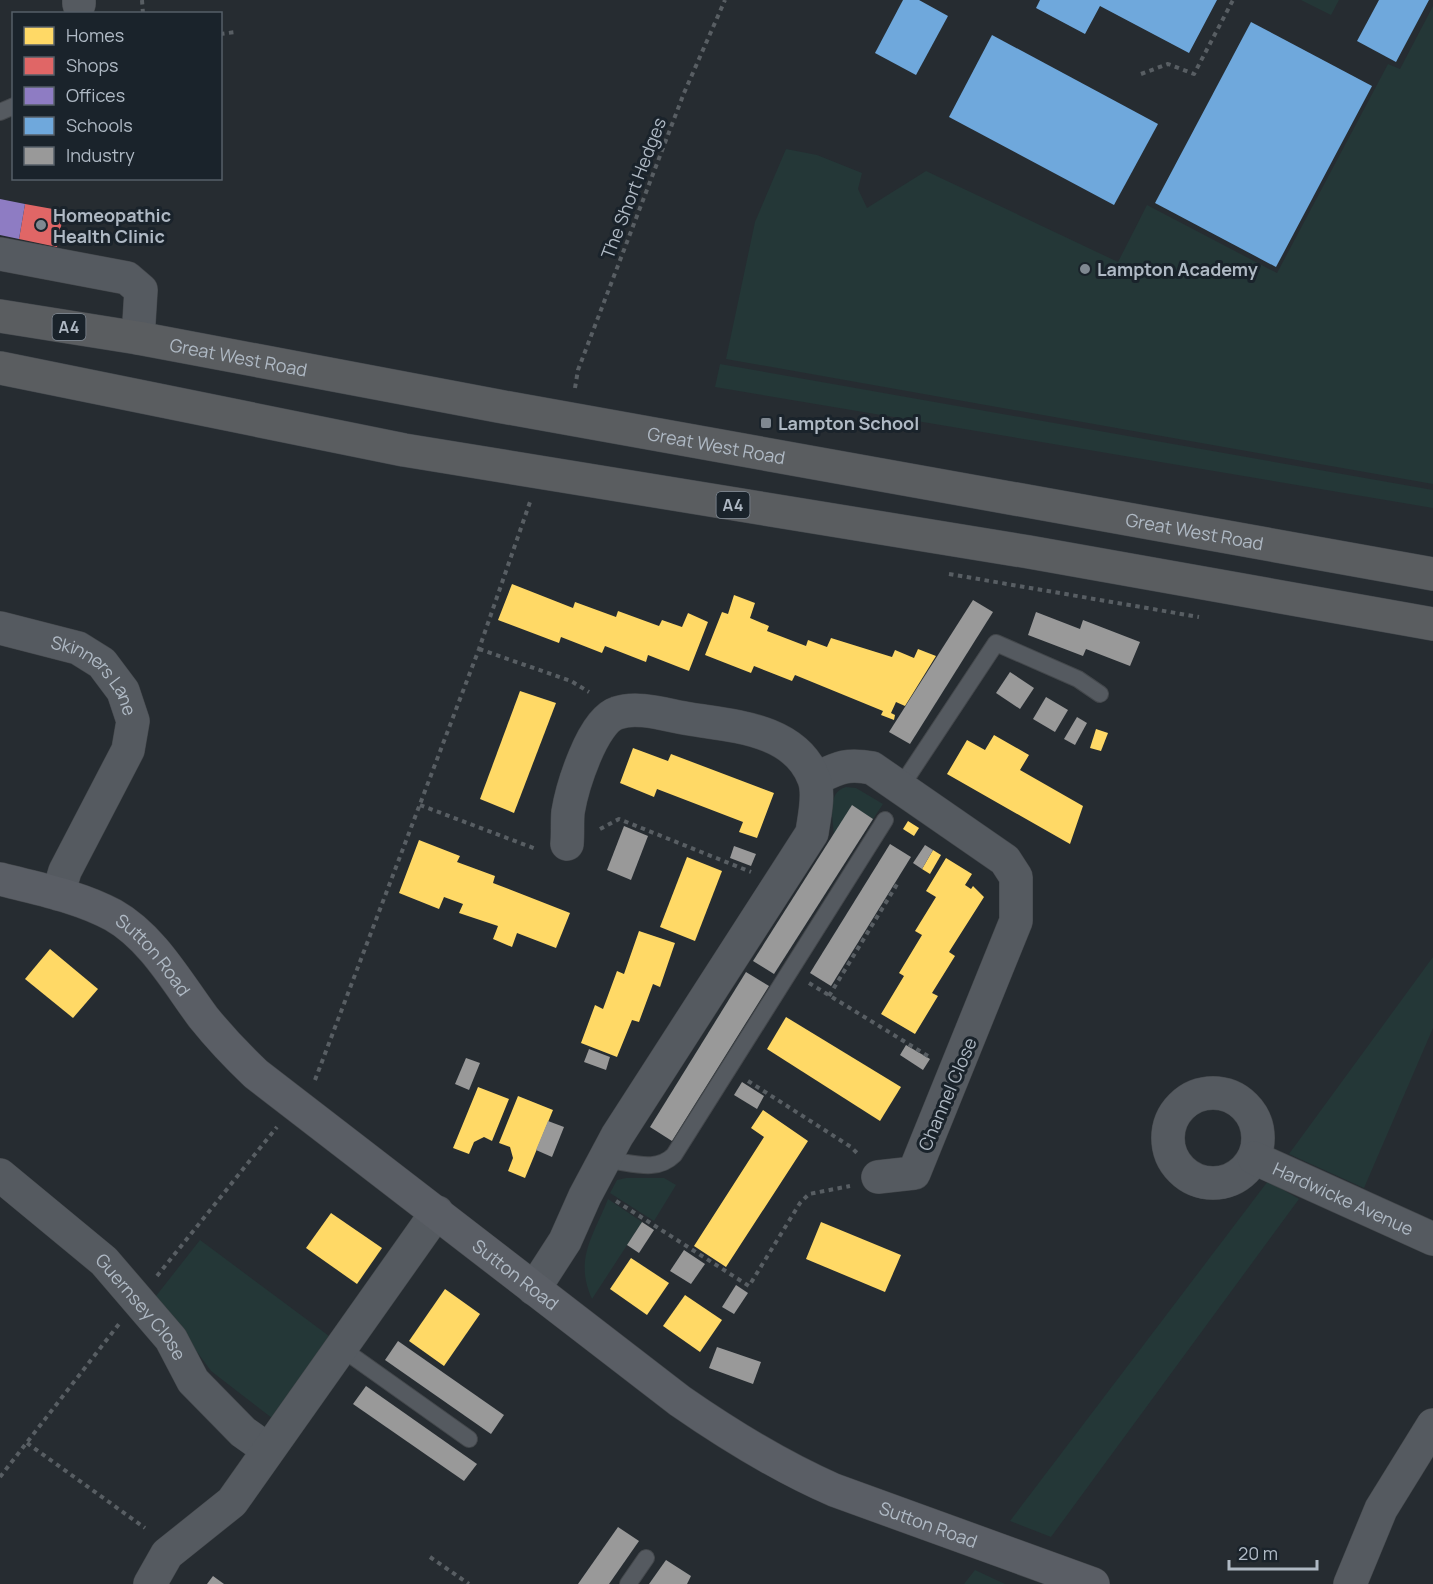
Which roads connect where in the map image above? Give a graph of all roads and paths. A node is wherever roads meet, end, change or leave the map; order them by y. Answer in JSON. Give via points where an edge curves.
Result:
{"nodes":[{"id":1,"x":725,"y":0,"type":"edge"},
{"id":2,"x":1233,"y":0,"type":"edge"},
{"id":3,"x":236,"y":32,"type":"dead end"},
{"id":4,"x":222,"y":34,"type":"edge"},
{"id":5,"x":1141,"y":74,"type":"dead end"},
{"id":6,"x":0,"y":254,"type":"edge"},
{"id":7,"x":0,"y":316,"type":"edge"},
{"id":8,"x":138,"y":338,"type":"junction"},
{"id":9,"x":0,"y":368,"type":"edge"},
{"id":10,"x":574,"y":389,"type":"dead end"},
{"id":11,"x":530,"y":501,"type":"dead end"},
{"id":12,"x":943,"y":573,"type":"dead end"},
{"id":13,"x":1433,"y":574,"type":"edge"},
{"id":14,"x":1211,"y":619,"type":"dead end"},
{"id":15,"x":1433,"y":624,"type":"edge"},
{"id":16,"x":0,"y":628,"type":"edge"},
{"id":17,"x":479,"y":649,"type":"junction"},
{"id":18,"x":1100,"y":694,"type":"dead end"},
{"id":19,"x":616,"y":713,"type":"junction"},
{"id":20,"x":815,"y":780,"type":"junction"},
{"id":21,"x":900,"y":788,"type":"junction"},
{"id":22,"x":420,"y":805,"type":"junction"},
{"id":23,"x":885,"y":820,"type":"dead end"},
{"id":24,"x":567,"y":844,"type":"junction"},
{"id":25,"x":0,"y":879,"type":"edge"},
{"id":26,"x":899,"y":881,"type":"dead end"},
{"id":27,"x":779,"y":883,"type":"junction"},
{"id":28,"x":58,"y":894,"type":"junction"},
{"id":29,"x":789,"y":971,"type":"junction"},
{"id":30,"x":829,"y":996,"type":"junction"},
{"id":31,"x":935,"y":1059,"type":"dead end"},
{"id":32,"x":727,"y":1068,"type":"junction"},
{"id":33,"x":296,"y":1104,"type":"junction"},
{"id":34,"x":1254,"y":1158,"type":"dead end"},
{"id":35,"x":604,"y":1160,"type":"junction"},
{"id":36,"x":0,"y":1175,"type":"edge"},
{"id":37,"x":878,"y":1177,"type":"junction"},
{"id":38,"x":615,"y":1200,"type":"dead end"},
{"id":39,"x":436,"y":1212,"type":"junction"},
{"id":40,"x":1433,"y":1239,"type":"edge"},
{"id":41,"x":534,"y":1289,"type":"junction"},
{"id":42,"x":341,"y":1348,"type":"junction"},
{"id":43,"x":1433,"y":1425,"type":"edge"},
{"id":44,"x":469,"y":1439,"type":"dead end"},
{"id":45,"x":27,"y":1443,"type":"dead end"},
{"id":46,"x":267,"y":1449,"type":"junction"},
{"id":47,"x":145,"y":1528,"type":"dead end"},
{"id":48,"x":430,"y":1557,"type":"dead end"},
{"id":49,"x":646,"y":1557,"type":"dead end"},
{"id":50,"x":150,"y":1584,"type":"edge"},
{"id":51,"x":469,"y":1584,"type":"edge"},
{"id":52,"x":628,"y":1584,"type":"edge"},
{"id":53,"x":1093,"y":1584,"type":"edge"},
{"id":54,"x":1350,"y":1584,"type":"edge"}],
"edges":[{"from":1,"to":10,"type":"path","name":"The Short Hedges","via":[[684,93]]},
{"from":2,"to":5,"type":"path","via":[[1194,74],[1168,64]]},
{"from":3,"to":4,"type":"path"},
{"from":6,"to":8,"type":"street","via":[[127,278],[141,290]]},
{"from":7,"to":8,"type":"highway","name":"Great West Road","number":"A4"},
{"from":8,"to":13,"type":"highway","name":"Great West Road","number":"A4"},
{"from":9,"to":15,"type":"highway","number":"A4","via":[[416,452],[1029,552]]},
{"from":11,"to":17,"type":"path"},
{"from":12,"to":14,"type":"path"},
{"from":16,"to":28,"type":"street","name":"Skinners Lane","via":[[78,648],[102,663],[123,691],[133,721],[128,750],[65,871]]},
{"from":17,"to":19,"type":"path","via":[[571,681]]},
{"from":17,"to":22,"type":"path"},
{"from":18,"to":21,"type":"lane","via":[[1078,679],[996,643]]},
{"from":19,"to":20,"type":"street","via":[[638,711],[757,729],[798,755]]},
{"from":19,"to":24,"type":"street","via":[[598,730],[582,763],[568,813]]},
{"from":20,"to":21,"type":"street","name":"Channel Close","via":[[842,766],[856,765],[872,768]]},
{"from":20,"to":27,"type":"street","via":[[812,833]]},
{"from":21,"to":37,"type":"street","name":"Channel Close","via":[[1005,860],[1016,878],[1018,901],[1016,921],[1001,964],[914,1173]]},
{"from":22,"to":24,"type":"path","via":[[533,849]]},
{"from":22,"to":33,"type":"path","via":[[313,1086]]},
{"from":23,"to":29,"type":"lane"},
{"from":24,"to":27,"type":"path","via":[[619,819]]},
{"from":25,"to":28,"type":"street","name":"Sutton Road"},
{"from":26,"to":30,"type":"path"},
{"from":27,"to":35,"type":"street"},
{"from":28,"to":33,"type":"street","name":"Sutton Road","via":[[100,909],[128,926],[155,952],[231,1049]]},
{"from":29,"to":30,"type":"path"},
{"from":29,"to":32,"type":"lane"},
{"from":30,"to":31,"type":"path"},
{"from":32,"to":35,"type":"lane","via":[[665,1164],[651,1167]]},
{"from":32,"to":37,"type":"path","via":[[851,1147]]},
{"from":33,"to":39,"type":"street","name":"Sutton Road"},
{"from":34,"to":40,"type":"street","name":"Hardwicke Avenue"},
{"from":35,"to":41,"type":"street","via":[[565,1241]]},
{"from":36,"to":46,"type":"street","name":"Guernsey Close","via":[[104,1261],[171,1339],[193,1381],[243,1432]]},
{"from":37,"to":38,"type":"path","via":[[836,1191],[809,1194],[748,1286]]},
{"from":39,"to":41,"type":"street","name":"Sutton Road"},
{"from":39,"to":42,"type":"street"},
{"from":41,"to":53,"type":"street","name":"Sutton Road","via":[[689,1407],[797,1474]]},
{"from":42,"to":44,"type":"lane"},
{"from":42,"to":46,"type":"street"},
{"from":43,"to":54,"type":"street","via":[[1381,1509]]},
{"from":45,"to":47,"type":"path"},
{"from":46,"to":50,"type":"street","via":[[232,1502],[167,1554]]},
{"from":48,"to":51,"type":"path"},
{"from":49,"to":52,"type":"lane"}]}
